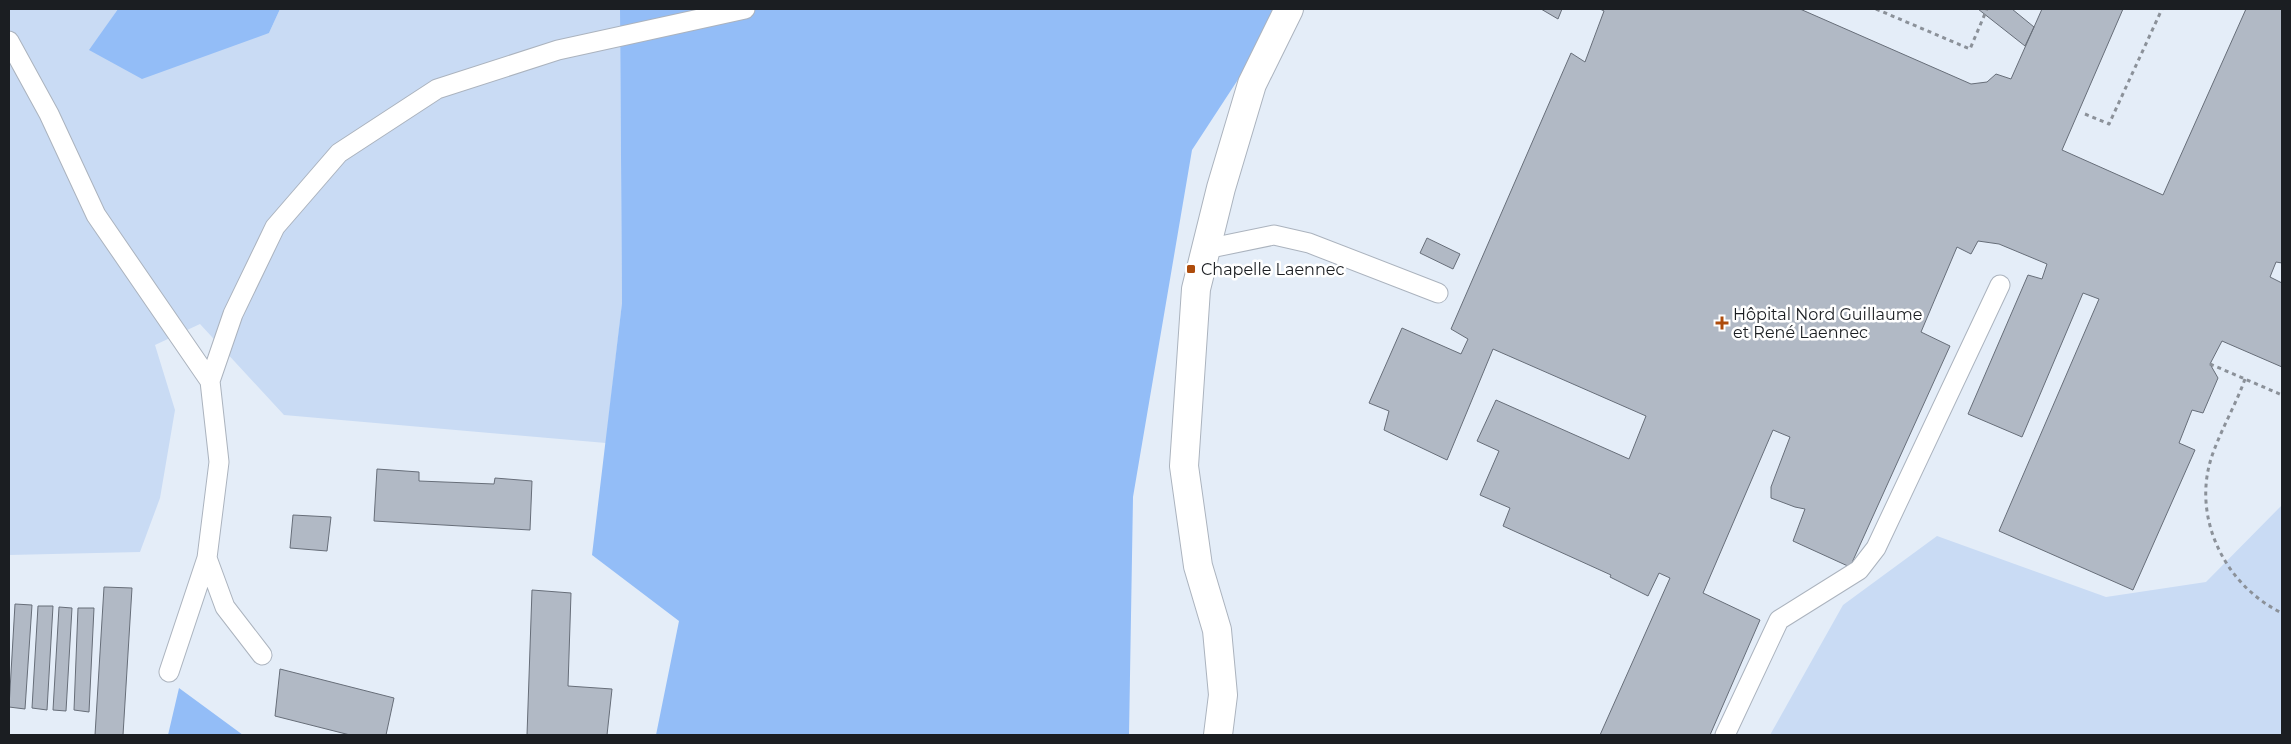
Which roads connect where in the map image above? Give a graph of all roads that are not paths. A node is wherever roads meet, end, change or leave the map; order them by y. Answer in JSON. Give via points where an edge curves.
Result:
{"nodes":[{"id":1,"x":745,"y":9,"type":"edge"},
{"id":2,"x":1289,"y":9,"type":"edge"},
{"id":3,"x":9,"y":41,"type":"edge"},
{"id":4,"x":1206,"y":250,"type":"junction"},
{"id":5,"x":2000,"y":285,"type":"dead end"},
{"id":6,"x":1438,"y":293,"type":"dead end"},
{"id":7,"x":210,"y":381,"type":"junction"},
{"id":8,"x":207,"y":558,"type":"junction"},
{"id":9,"x":262,"y":655,"type":"dead end"},
{"id":10,"x":169,"y":672,"type":"dead end"},
{"id":11,"x":1218,"y":735,"type":"edge"},
{"id":12,"x":1725,"y":735,"type":"edge"}],
"edges":[{"from":1,"to":7,"type":"lane","via":[[558,50],[437,89],[339,154],[275,227],[233,314]]},
{"from":2,"to":4,"type":"street","via":[[1252,84]]},
{"from":3,"to":7,"type":"lane","via":[[49,114],[96,216]]},
{"from":4,"to":6,"type":"lane","via":[[1274,236],[1309,243]]},
{"from":4,"to":11,"type":"street","via":[[1196,289],[1184,466],[1198,566],[1217,630],[1223,695]]},
{"from":5,"to":12,"type":"lane","via":[[1876,548],[1859,570],[1778,620]]},
{"from":7,"to":8,"type":"lane","via":[[219,462]]},
{"from":8,"to":9,"type":"lane","via":[[225,607]]},
{"from":8,"to":10,"type":"lane"}]}
